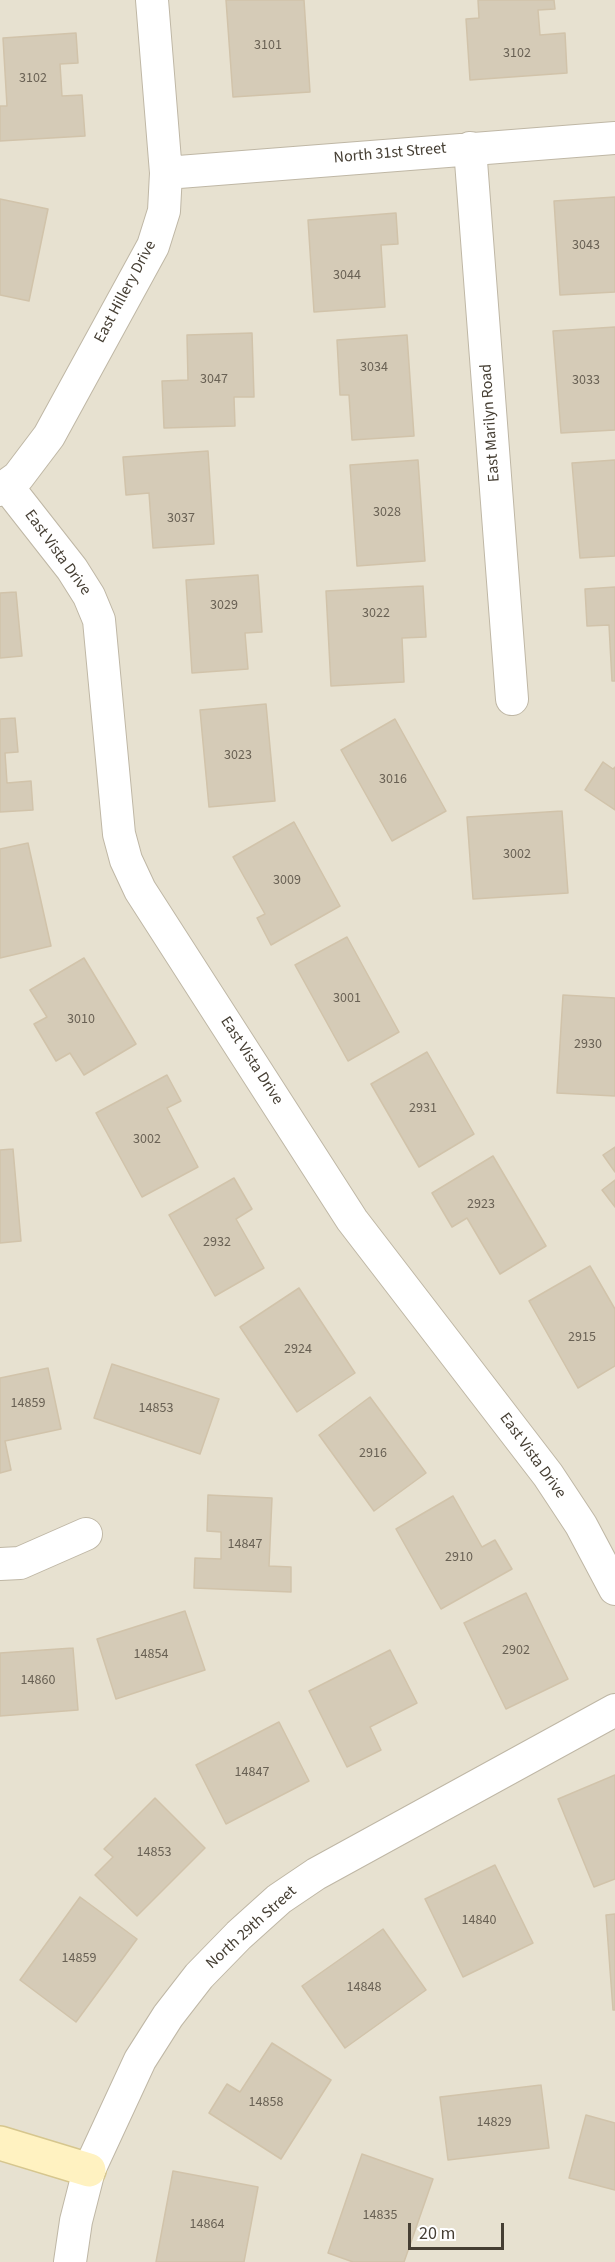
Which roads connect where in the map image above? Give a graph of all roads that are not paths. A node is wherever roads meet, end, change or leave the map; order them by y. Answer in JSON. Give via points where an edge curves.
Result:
{"nodes":[{"id":1,"x":152,"y":0,"type":"edge"},
{"id":2,"x":615,"y":138,"type":"edge"},
{"id":3,"x":470,"y":148,"type":"junction"},
{"id":4,"x":166,"y":173,"type":"junction"},
{"id":5,"x":3,"y":488,"type":"edge"},
{"id":6,"x":512,"y":699,"type":"dead end"},
{"id":7,"x":87,"y":1534,"type":"dead end"},
{"id":8,"x":0,"y":1564,"type":"edge"},
{"id":9,"x":615,"y":1589,"type":"edge"},
{"id":10,"x":615,"y":1710,"type":"edge"},
{"id":11,"x":0,"y":2143,"type":"edge"},
{"id":12,"x":89,"y":2170,"type":"junction"},
{"id":13,"x":70,"y":2262,"type":"edge"}],
"edges":[{"from":1,"to":4,"type":"street","name":"East Hillery Drive"},
{"from":2,"to":3,"type":"street","name":"North 31st Street"},
{"from":3,"to":4,"type":"street","name":"North 31st Street"},
{"from":3,"to":6,"type":"street","name":"East Marilyn Road"},
{"from":4,"to":5,"type":"street","name":"East Hillery Drive","via":[[164,211],[153,246],[48,436],[25,470]]},
{"from":5,"to":9,"type":"street","name":"East Vista Drive","via":[[72,569],[90,596],[99,620],[119,834],[140,890],[352,1220],[548,1475],[581,1525]]},
{"from":7,"to":8,"type":"street","via":[[20,1563]]},
{"from":10,"to":12,"type":"street","name":"North 29th Street","via":[[361,1847],[279,1899],[199,1976],[168,2016],[140,2060]]},
{"from":11,"to":12,"type":"street"},
{"from":12,"to":13,"type":"street"}]}
